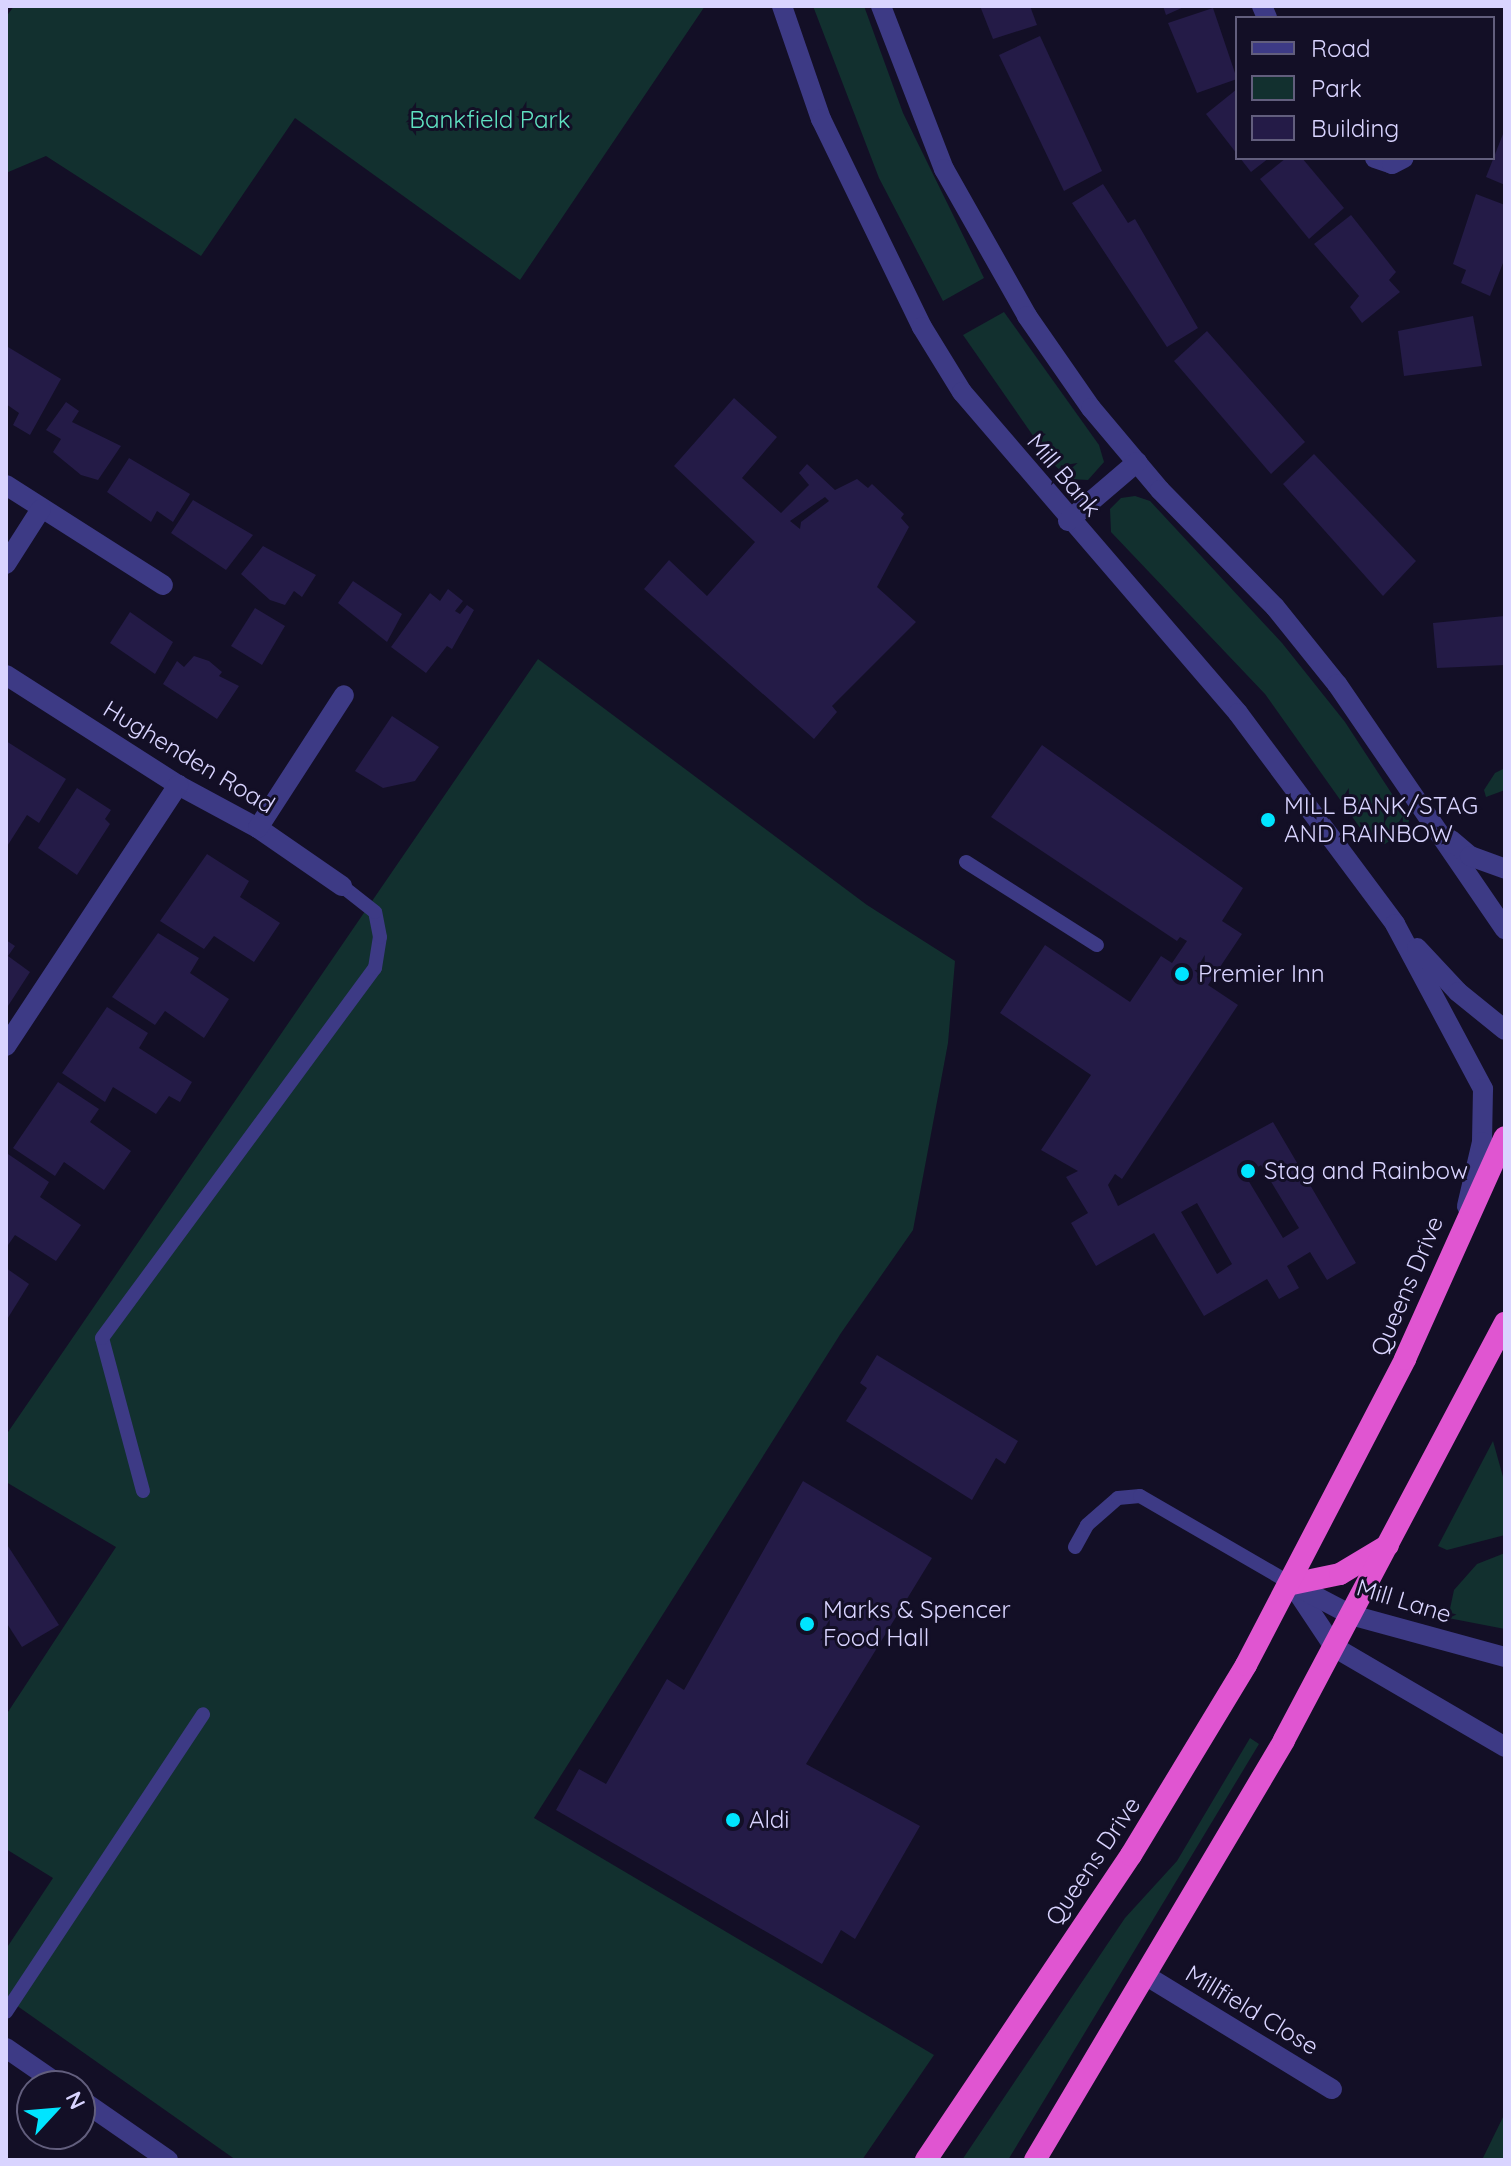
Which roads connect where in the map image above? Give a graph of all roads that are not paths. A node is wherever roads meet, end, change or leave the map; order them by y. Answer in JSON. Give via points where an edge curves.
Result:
{"nodes":[{"id":1,"x":782,"y":6,"type":"edge"},
{"id":2,"x":881,"y":6,"type":"edge"},
{"id":3,"x":1381,"y":160,"type":"edge"},
{"id":4,"x":1400,"y":160,"type":"edge"},
{"id":5,"x":1137,"y":462,"type":"junction"},
{"id":6,"x":6,"y":485,"type":"edge"},
{"id":7,"x":41,"y":509,"type":"junction"},
{"id":8,"x":1068,"y":521,"type":"junction"},
{"id":9,"x":6,"y":564,"type":"edge"},
{"id":10,"x":163,"y":585,"type":"dead end"},
{"id":11,"x":6,"y":675,"type":"edge"},
{"id":12,"x":344,"y":695,"type":"dead end"},
{"id":13,"x":178,"y":785,"type":"junction"},
{"id":14,"x":1430,"y":821,"type":"junction"},
{"id":15,"x":258,"y":828,"type":"junction"},
{"id":16,"x":966,"y":862,"type":"dead end"},
{"id":17,"x":1505,"y":869,"type":"edge"},
{"id":18,"x":342,"y":886,"type":"joint"},
{"id":19,"x":1395,"y":924,"type":"junction"},
{"id":20,"x":1505,"y":929,"type":"edge"},
{"id":21,"x":1097,"y":945,"type":"dead end"},
{"id":22,"x":1505,"y":1030,"type":"edge"},
{"id":23,"x":6,"y":1046,"type":"edge"},
{"id":24,"x":1505,"y":1137,"type":"edge"},
{"id":25,"x":1464,"y":1218,"type":"junction"},
{"id":26,"x":1505,"y":1323,"type":"edge"},
{"id":27,"x":143,"y":1491,"type":"dead end"},
{"id":28,"x":1389,"y":1545,"type":"junction"},
{"id":29,"x":1075,"y":1547,"type":"dead end"},
{"id":30,"x":1292,"y":1584,"type":"junction"},
{"id":31,"x":1351,"y":1615,"type":"junction"},
{"id":32,"x":1334,"y":1647,"type":"junction"},
{"id":33,"x":1505,"y":1657,"type":"edge"},
{"id":34,"x":203,"y":1714,"type":"dead end"},
{"id":35,"x":1505,"y":1747,"type":"edge"},
{"id":36,"x":1145,"y":1975,"type":"junction"},
{"id":37,"x":6,"y":2012,"type":"edge"},
{"id":38,"x":6,"y":2048,"type":"edge"},
{"id":39,"x":38,"y":2070,"type":"edge"},
{"id":40,"x":1332,"y":2089,"type":"dead end"},
{"id":41,"x":96,"y":2110,"type":"edge"},
{"id":42,"x":168,"y":2160,"type":"edge"},
{"id":43,"x":926,"y":2160,"type":"edge"},
{"id":44,"x":1035,"y":2160,"type":"edge"}],
"edges":[{"from":1,"to":8,"type":"street","name":"Mill Bank","via":[[821,119],[922,327],[962,392]]},
{"from":2,"to":5,"type":"street","via":[[944,169],[978,236],[1091,408]]},
{"from":3,"to":4,"type":"street"},
{"from":5,"to":8,"type":"street"},
{"from":5,"to":14,"type":"street","via":[[1275,607],[1329,673]]},
{"from":6,"to":7,"type":"street"},
{"from":7,"to":9,"type":"street"},
{"from":7,"to":10,"type":"street"},
{"from":8,"to":19,"type":"street","name":"Mill Bank","via":[[1238,713]]},
{"from":11,"to":13,"type":"street","name":"Hughenden Road"},
{"from":12,"to":15,"type":"street"},
{"from":13,"to":15,"type":"street","name":"Hughenden Road"},
{"from":13,"to":23,"type":"street"},
{"from":14,"to":17,"type":"street","via":[[1470,856]]},
{"from":14,"to":20,"type":"street"},
{"from":15,"to":18,"type":"street","name":"Hughenden Road"},
{"from":16,"to":21,"type":"lane"},
{"from":18,"to":27,"type":"lane","via":[[375,912],[380,937],[375,968],[102,1338]]},
{"from":19,"to":22,"type":"street","name":"Mill Bank","via":[[1458,992]]},
{"from":19,"to":25,"type":"street","name":"Mill Bank","via":[[1483,1089],[1482,1142]]},
{"from":24,"to":25,"type":"highway","name":"Queens Drive"},
{"from":25,"to":30,"type":"highway","name":"Queens Drive","via":[[1405,1359]]},
{"from":26,"to":28,"type":"highway"},
{"from":28,"to":30,"type":"highway","via":[[1340,1574]]},
{"from":28,"to":31,"type":"highway"},
{"from":29,"to":30,"type":"lane","via":[[1087,1525],[1118,1498],[1140,1496]]},
{"from":30,"to":31,"type":"street","name":"Mill Lane"},
{"from":30,"to":32,"type":"street"},
{"from":30,"to":43,"type":"highway","name":"Queens Drive","via":[[1131,1855]]},
{"from":31,"to":32,"type":"highway"},
{"from":31,"to":33,"type":"street","name":"Mill Lane"},
{"from":32,"to":35,"type":"street"},
{"from":32,"to":36,"type":"highway"},
{"from":34,"to":37,"type":"lane"},
{"from":36,"to":40,"type":"street","name":"Millfield Close"},
{"from":36,"to":44,"type":"highway"},
{"from":38,"to":39,"type":"street"},
{"from":41,"to":42,"type":"street"}]}
